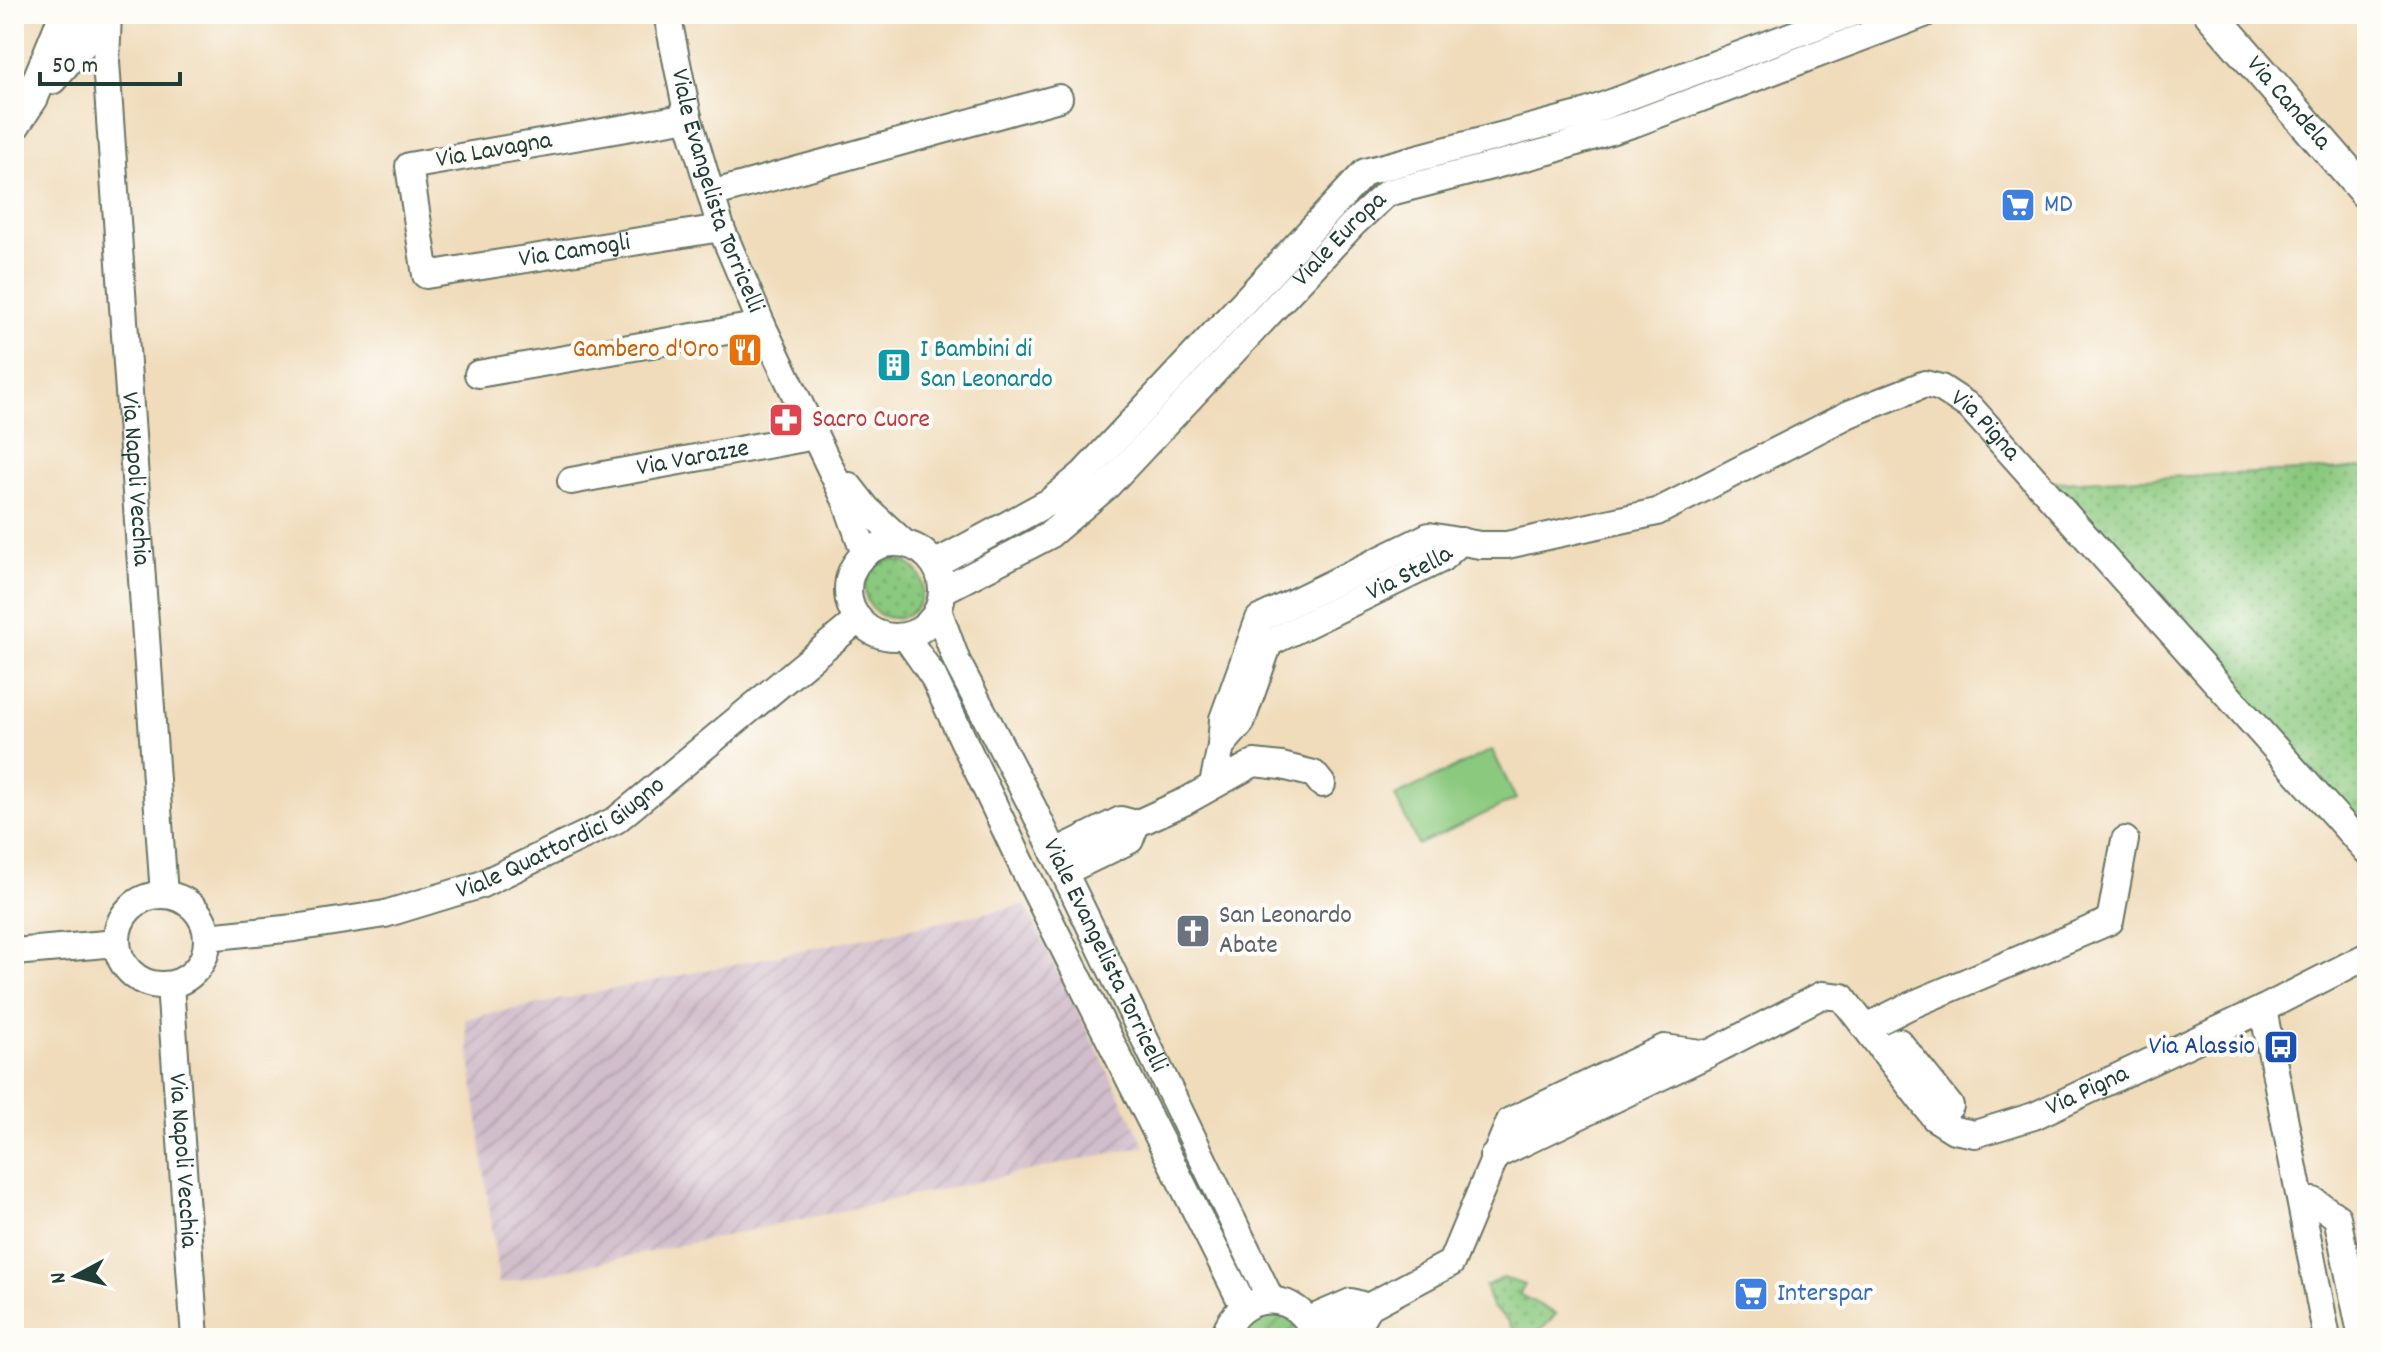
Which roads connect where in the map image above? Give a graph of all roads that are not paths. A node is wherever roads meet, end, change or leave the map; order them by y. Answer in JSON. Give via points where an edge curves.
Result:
{"nodes":[{"id":1,"x":667,"y":14,"type":"edge"},
{"id":2,"x":1849,"y":14,"type":"edge"},
{"id":3,"x":1924,"y":14,"type":"edge"},
{"id":4,"x":2211,"y":14,"type":"edge"},
{"id":5,"x":88,"y":29,"type":"edge"},
{"id":6,"x":1059,"y":98,"type":"dead end"},
{"id":7,"x":688,"y":117,"type":"junction"},
{"id":8,"x":14,"y":124,"type":"edge"},
{"id":9,"x":711,"y":194,"type":"junction"},
{"id":10,"x":2367,"y":194,"type":"edge"},
{"id":11,"x":721,"y":228,"type":"junction"},
{"id":12,"x":426,"y":275,"type":"joint"},
{"id":13,"x":762,"y":325,"type":"junction"},
{"id":14,"x":478,"y":374,"type":"dead end"},
{"id":15,"x":818,"y":443,"type":"junction"},
{"id":16,"x":571,"y":481,"type":"dead end"},
{"id":17,"x":1461,"y":541,"type":"joint"},
{"id":18,"x":904,"y":543,"type":"junction"},
{"id":19,"x":865,"y":554,"type":"junction"},
{"id":20,"x":934,"y":562,"type":"junction"},
{"id":21,"x":940,"y":600,"type":"junction"},
{"id":22,"x":859,"y":619,"type":"junction"},
{"id":23,"x":906,"y":637,"type":"junction"},
{"id":24,"x":1213,"y":784,"type":"junction"},
{"id":25,"x":1322,"y":784,"type":"dead end"},
{"id":26,"x":2125,"y":840,"type":"dead end"},
{"id":27,"x":2367,"y":851,"type":"edge"},
{"id":28,"x":1059,"y":863,"type":"junction"},
{"id":29,"x":164,"y":895,"type":"junction"},
{"id":30,"x":207,"y":937,"type":"junction"},
{"id":31,"x":117,"y":943,"type":"junction"},
{"id":32,"x":14,"y":952,"type":"edge"},
{"id":33,"x":2367,"y":956,"type":"edge"},
{"id":34,"x":170,"y":985,"type":"junction"},
{"id":35,"x":2263,"y":1009,"type":"junction"},
{"id":36,"x":1867,"y":1027,"type":"junction"},
{"id":37,"x":2301,"y":1201,"type":"junction"},
{"id":38,"x":1271,"y":1300,"type":"junction"},
{"id":39,"x":1244,"y":1307,"type":"junction"},
{"id":40,"x":1318,"y":1332,"type":"edge"},
{"id":41,"x":195,"y":1338,"type":"edge"},
{"id":42,"x":1224,"y":1338,"type":"edge"},
{"id":43,"x":2327,"y":1338,"type":"edge"},
{"id":44,"x":2362,"y":1338,"type":"edge"}],
"edges":[{"from":1,"to":7,"type":"street","name":"Viale Evangelista Torricelli"},
{"from":2,"to":20,"type":"street","name":"Viale Europa","via":[[1579,115],[1365,172],[1083,474],[1049,502]]},
{"from":3,"to":21,"type":"street","name":"Viale Europa","via":[[1635,123],[1387,193],[1107,486],[1048,536]]},
{"from":4,"to":10,"type":"main road","name":"Via Candela"},
{"from":5,"to":8,"type":"main road"},
{"from":5,"to":29,"type":"street","name":"Via Napoli Vecchia"},
{"from":6,"to":9,"type":"street"},
{"from":7,"to":9,"type":"street","name":"Viale Evangelista Torricelli"},
{"from":7,"to":12,"type":"street","name":"Via Lavagna","via":[[409,166]]},
{"from":9,"to":11,"type":"street","name":"Viale Evangelista Torricelli"},
{"from":11,"to":12,"type":"street","name":"Via Camogli"},
{"from":11,"to":13,"type":"street","name":"Viale Evangelista Torricelli"},
{"from":13,"to":14,"type":"street"},
{"from":13,"to":15,"type":"street","name":"Viale Evangelista Torricelli"},
{"from":15,"to":16,"type":"street","name":"Via Varazze"},
{"from":15,"to":18,"type":"street","name":"Viale Evangelista Torricelli","via":[[867,509]]},
{"from":15,"to":19,"type":"street","name":"Viale Evangelista Torricelli"},
{"from":17,"to":24,"type":"street","name":"Via Stella","via":[[1429,536],[1259,619],[1223,719]]},
{"from":17,"to":27,"type":"street","name":"Via Pigna","via":[[1507,545],[1657,512],[1849,414],[1925,384],[1941,388],[1970,407]]},
{"from":18,"to":19,"type":"street","via":[[877,546]]},
{"from":18,"to":20,"type":"street","name":"Viale Evangelista Torricelli"},
{"from":19,"to":22,"type":"street","via":[[849,580],[848,596]]},
{"from":20,"to":21,"type":"street","name":"Viale Evangelista Torricelli"},
{"from":21,"to":23,"type":"street","via":[[930,622]]},
{"from":21,"to":28,"type":"street","name":"Viale Evangelista Torricelli","via":[[957,662]]},
{"from":22,"to":23,"type":"street","via":[[875,633]]},
{"from":22,"to":30,"type":"street","name":"Viale Quattordici Giugno","via":[[616,820],[480,885],[385,914]]},
{"from":23,"to":39,"type":"street","name":"Viale Evangelista Torricelli","via":[[933,676]]},
{"from":24,"to":25,"type":"street","via":[[1254,763],[1314,774]]},
{"from":24,"to":28,"type":"street","via":[[1136,824],[1130,840]]},
{"from":26,"to":36,"type":"street","via":[[2110,921]]},
{"from":28,"to":38,"type":"street","name":"Viale Evangelista Torricelli"},
{"from":29,"to":30,"type":"street","via":[[196,910]]},
{"from":29,"to":31,"type":"street","via":[[130,909]]},
{"from":30,"to":34,"type":"street","via":[[199,966]]},
{"from":31,"to":32,"type":"street"},
{"from":31,"to":34,"type":"street","via":[[131,972],[149,983]]},
{"from":33,"to":35,"type":"street","name":"Via Pigna"},
{"from":34,"to":41,"type":"street","name":"Via Napoli Vecchia"},
{"from":35,"to":36,"type":"street","name":"Via Pigna","via":[[2034,1116],[1975,1134],[1954,1130],[1935,1118],[1950,1106],[1899,1042],[1882,1050]]},
{"from":35,"to":37,"type":"street"},
{"from":36,"to":40,"type":"street","name":"Via Pigna","via":[[1842,997],[1822,995],[1708,1054],[1664,1048],[1510,1121],[1451,1263],[1368,1307],[1359,1322]]},
{"from":37,"to":43,"type":"street"},
{"from":37,"to":44,"type":"street","via":[[2314,1201],[2337,1217]]},
{"from":38,"to":39,"type":"street"},
{"from":38,"to":40,"type":"street","via":[[1300,1310]]},
{"from":39,"to":42,"type":"street"}]}
